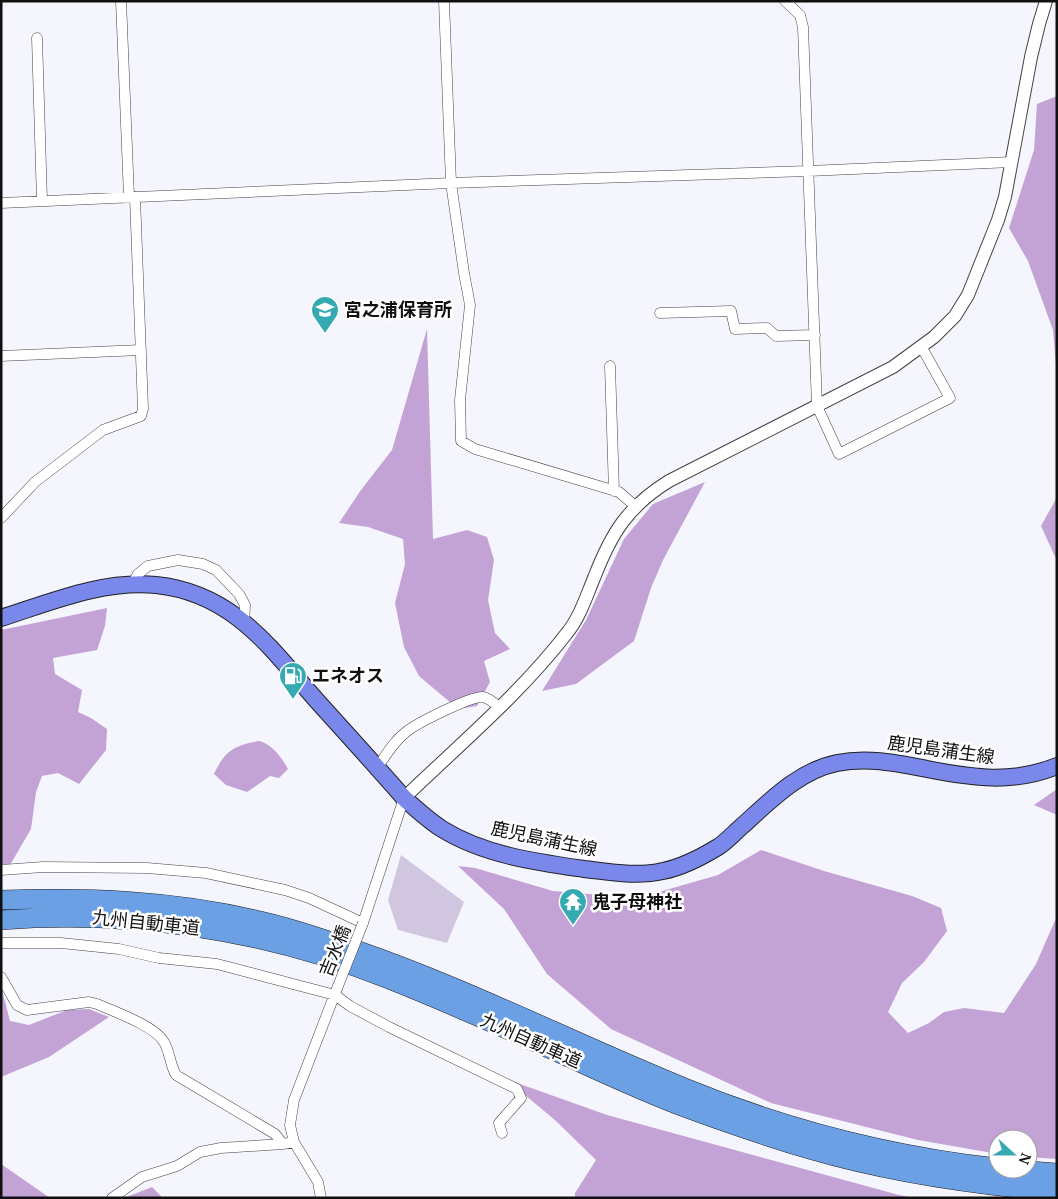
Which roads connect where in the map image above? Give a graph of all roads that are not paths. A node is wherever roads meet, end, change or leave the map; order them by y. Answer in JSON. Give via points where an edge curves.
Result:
{"nodes":[{"id":1,"x":121,"y":1,"type":"edge"},
{"id":2,"x":444,"y":1,"type":"edge"},
{"id":3,"x":785,"y":1,"type":"edge"},
{"id":4,"x":1046,"y":1,"type":"edge"},
{"id":5,"x":37,"y":38,"type":"dead end"},
{"id":6,"x":1012,"y":162,"type":"junction"},
{"id":7,"x":808,"y":171,"type":"junction"},
{"id":8,"x":451,"y":183,"type":"junction"},
{"id":9,"x":132,"y":197,"type":"junction"},
{"id":10,"x":42,"y":201,"type":"junction"},
{"id":11,"x":1,"y":203,"type":"edge"},
{"id":12,"x":660,"y":313,"type":"dead end"},
{"id":13,"x":815,"y":335,"type":"junction"},
{"id":14,"x":922,"y":346,"type":"junction"},
{"id":15,"x":141,"y":350,"type":"junction"},
{"id":16,"x":1,"y":356,"type":"edge"},
{"id":17,"x":610,"y":366,"type":"dead end"},
{"id":18,"x":817,"y":406,"type":"junction"},
{"id":19,"x":614,"y":491,"type":"junction"},
{"id":20,"x":635,"y":506,"type":"junction"},
{"id":21,"x":1,"y":518,"type":"edge"},
{"id":22,"x":132,"y":585,"type":"junction"},
{"id":23,"x":1,"y":618,"type":"edge"},
{"id":24,"x":244,"y":623,"type":"junction"},
{"id":25,"x":499,"y":707,"type":"junction"},
{"id":26,"x":1057,"y":766,"type":"edge"},
{"id":27,"x":377,"y":768,"type":"junction"},
{"id":28,"x":404,"y":798,"type":"junction"},
{"id":29,"x":1,"y":870,"type":"edge"},
{"id":30,"x":1,"y":900,"type":"edge"},
{"id":31,"x":1,"y":920,"type":"edge"},
{"id":32,"x":363,"y":923,"type":"junction"},
{"id":33,"x":1,"y":943,"type":"edge"},
{"id":34,"x":1,"y":977,"type":"edge"},
{"id":35,"x":336,"y":993,"type":"junction"},
{"id":36,"x":502,"y":1133,"type":"dead end"},
{"id":37,"x":294,"y":1142,"type":"junction"},
{"id":38,"x":283,"y":1144,"type":"junction"},
{"id":39,"x":988,"y":1166,"type":"edge"},
{"id":40,"x":1038,"y":1171,"type":"edge"},
{"id":41,"x":1057,"y":1173,"type":"edge"},
{"id":42,"x":1057,"y":1192,"type":"edge"},
{"id":43,"x":112,"y":1198,"type":"edge"},
{"id":44,"x":321,"y":1198,"type":"edge"}],
"edges":[{"from":1,"to":9,"type":"street"},
{"from":2,"to":8,"type":"street"},
{"from":3,"to":7,"type":"street","via":[[800,15],[804,27]]},
{"from":4,"to":6,"type":"street","via":[[1031,57]]},
{"from":5,"to":10,"type":"street"},
{"from":6,"to":7,"type":"street"},
{"from":6,"to":14,"type":"street","via":[[998,220],[968,294],[955,316]]},
{"from":7,"to":8,"type":"street"},
{"from":7,"to":13,"type":"street"},
{"from":8,"to":9,"type":"street"},
{"from":8,"to":19,"type":"street","via":[[470,305],[460,400],[461,441],[475,449]]},
{"from":9,"to":10,"type":"street"},
{"from":9,"to":15,"type":"street"},
{"from":10,"to":11,"type":"street"},
{"from":12,"to":13,"type":"street","via":[[731,311],[735,329],[768,328],[776,336]]},
{"from":13,"to":18,"type":"street"},
{"from":14,"to":18,"type":"street","via":[[893,367]]},
{"from":14,"to":18,"type":"street","via":[[950,398],[839,454]]},
{"from":15,"to":16,"type":"street"},
{"from":15,"to":21,"type":"street","via":[[141,416],[96,435],[35,482]]},
{"from":17,"to":19,"type":"street"},
{"from":18,"to":20,"type":"street","via":[[669,482]]},
{"from":19,"to":20,"type":"street"},
{"from":20,"to":25,"type":"street","via":[[606,548],[583,607],[569,630],[531,676]]},
{"from":22,"to":23,"type":"main road","name":"鹿児島蒲生線","via":[[73,595]]},
{"from":22,"to":24,"type":"main road","name":"鹿児島蒲生線","via":[[181,590],[228,611]]},
{"from":22,"to":24,"type":"street","via":[[148,566],[178,560],[203,564],[216,570],[239,594],[245,605]]},
{"from":24,"to":27,"type":"main road","name":"鹿児島蒲生線","via":[[278,655]]},
{"from":25,"to":27,"type":"street","via":[[485,697],[476,697],[427,720],[406,732]]},
{"from":25,"to":28,"type":"street"},
{"from":26,"to":28,"type":"main road","name":"鹿児島蒲生線","via":[[1040,773],[996,779],[886,761],[836,763],[791,783],[720,845],[698,859],[674,869],[649,874],[546,864],[488,849],[443,830]]},
{"from":27,"to":28,"type":"main road","name":"鹿児島蒲生線"},
{"from":28,"to":32,"type":"street","name":"吉水橋"},
{"from":29,"to":32,"type":"street","via":[[146,868],[206,873],[285,890]]},
{"from":30,"to":39,"type":"highway","name":"九州自動車道","via":[[142,902],[256,920],[316,936],[440,981],[686,1089],[757,1115],[818,1134],[896,1152]]},
{"from":31,"to":42,"type":"highway","name":"九州自動車道","via":[[92,917],[140,920],[195,926],[268,942],[383,977],[679,1105],[795,1145],[892,1169],[993,1186]]},
{"from":32,"to":35,"type":"street","name":"吉水橋","bridge":true},
{"from":33,"to":35,"type":"street","via":[[61,943],[119,949],[159,958],[217,964]]},
{"from":34,"to":38,"type":"street","via":[[17,1005],[27,1010],[89,1002],[156,1031],[166,1043],[176,1075],[275,1134]]},
{"from":35,"to":36,"type":"street","via":[[350,1006],[389,1027],[517,1089],[521,1098],[499,1123]]},
{"from":35,"to":37,"type":"street","name":"吉水橋","via":[[294,1100],[290,1124]]},
{"from":37,"to":38,"type":"street"},
{"from":37,"to":44,"type":"street","via":[[318,1182]]},
{"from":38,"to":43,"type":"street","via":[[200,1152],[177,1166],[142,1177]]},
{"from":40,"to":41,"type":"highway"}]}
